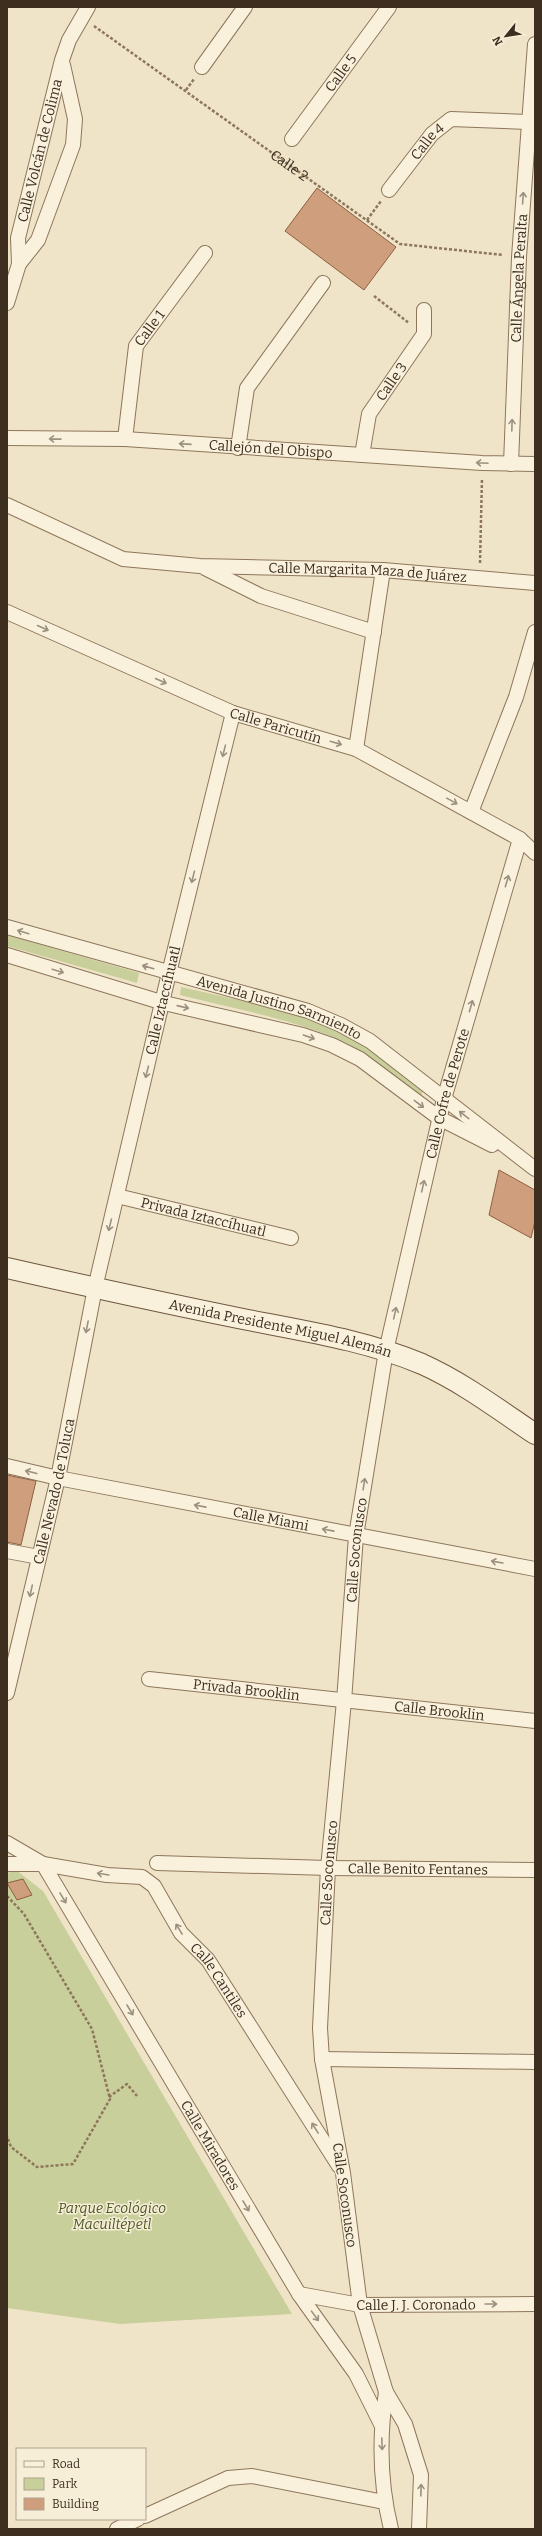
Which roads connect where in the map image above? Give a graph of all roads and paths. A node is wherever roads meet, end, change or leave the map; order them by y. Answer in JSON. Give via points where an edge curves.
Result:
{"nodes":[{"id":1,"x":245,"y":7,"type":"edge"},
{"id":2,"x":389,"y":7,"type":"edge"},
{"id":3,"x":84,"y":12,"type":"edge"},
{"id":4,"x":535,"y":44,"type":"edge"},
{"id":5,"x":62,"y":60,"type":"junction"},
{"id":6,"x":202,"y":67,"type":"dead end"},
{"id":7,"x":529,"y":122,"type":"junction"},
{"id":8,"x":292,"y":139,"type":"dead end"},
{"id":9,"x":389,"y":190,"type":"joint"},
{"id":10,"x":367,"y":220,"type":"junction"},
{"id":11,"x":205,"y":253,"type":"dead end"},
{"id":12,"x":519,"y":257,"type":"junction"},
{"id":13,"x":19,"y":264,"type":"junction"},
{"id":14,"x":322,"y":283,"type":"dead end"},
{"id":15,"x":374,"y":296,"type":"dead end"},
{"id":16,"x":7,"y":303,"type":"edge"},
{"id":17,"x":424,"y":310,"type":"dead end"},
{"id":18,"x":424,"y":334,"type":"junction"},
{"id":19,"x":7,"y":438,"type":"edge"},
{"id":20,"x":125,"y":439,"type":"junction"},
{"id":21,"x":238,"y":448,"type":"junction"},
{"id":22,"x":362,"y":455,"type":"junction"},
{"id":23,"x":482,"y":463,"type":"junction"},
{"id":24,"x":511,"y":464,"type":"junction"},
{"id":25,"x":535,"y":464,"type":"edge"},
{"id":26,"x":7,"y":505,"type":"edge"},
{"id":27,"x":200,"y":566,"type":"junction"},
{"id":28,"x":383,"y":570,"type":"junction"},
{"id":29,"x":480,"y":580,"type":"junction"},
{"id":30,"x":535,"y":583,"type":"edge"},
{"id":31,"x":7,"y":612,"type":"edge"},
{"id":32,"x":374,"y":632,"type":"junction"},
{"id":33,"x":535,"y":632,"type":"edge"},
{"id":34,"x":234,"y":713,"type":"junction"},
{"id":35,"x":356,"y":749,"type":"junction"},
{"id":36,"x":471,"y":812,"type":"junction"},
{"id":37,"x":520,"y":839,"type":"junction"},
{"id":38,"x":535,"y":853,"type":"edge"},
{"id":39,"x":7,"y":927,"type":"edge"},
{"id":40,"x":7,"y":955,"type":"edge"},
{"id":41,"x":169,"y":973,"type":"junction"},
{"id":42,"x":164,"y":1002,"type":"junction"},
{"id":43,"x":444,"y":1099,"type":"junction"},
{"id":44,"x":439,"y":1118,"type":"junction"},
{"id":45,"x":516,"y":1156,"type":"junction"},
{"id":46,"x":535,"y":1169,"type":"edge"},
{"id":47,"x":117,"y":1196,"type":"junction"},
{"id":48,"x":290,"y":1238,"type":"dead end"},
{"id":49,"x":7,"y":1268,"type":"edge"},
{"id":50,"x":95,"y":1288,"type":"junction"},
{"id":51,"x":386,"y":1351,"type":"junction"},
{"id":52,"x":535,"y":1434,"type":"edge"},
{"id":53,"x":7,"y":1466,"type":"edge"},
{"id":54,"x":58,"y":1478,"type":"junction"},
{"id":55,"x":356,"y":1536,"type":"junction"},
{"id":56,"x":7,"y":1551,"type":"edge"},
{"id":57,"x":39,"y":1557,"type":"junction"},
{"id":58,"x":535,"y":1569,"type":"edge"},
{"id":59,"x":149,"y":1678,"type":"dead end"},
{"id":60,"x":7,"y":1689,"type":"edge"},
{"id":61,"x":344,"y":1701,"type":"junction"},
{"id":62,"x":535,"y":1721,"type":"edge"},
{"id":63,"x":7,"y":1843,"type":"edge"},
{"id":64,"x":157,"y":1863,"type":"dead end"},
{"id":65,"x":7,"y":1864,"type":"edge"},
{"id":66,"x":43,"y":1864,"type":"junction"},
{"id":67,"x":328,"y":1868,"type":"junction"},
{"id":68,"x":535,"y":1870,"type":"edge"},
{"id":69,"x":7,"y":1896,"type":"edge"},
{"id":70,"x":322,"y":2059,"type":"junction"},
{"id":71,"x":535,"y":2062,"type":"edge"},
{"id":72,"x":138,"y":2096,"type":"dead end"},
{"id":73,"x":109,"y":2097,"type":"junction"},
{"id":74,"x":7,"y":2136,"type":"edge"},
{"id":75,"x":343,"y":2173,"type":"junction"},
{"id":76,"x":299,"y":2294,"type":"junction"},
{"id":77,"x":535,"y":2304,"type":"edge"},
{"id":78,"x":360,"y":2305,"type":"junction"},
{"id":79,"x":386,"y":2392,"type":"junction"},
{"id":80,"x":381,"y":2424,"type":"junction"},
{"id":81,"x":384,"y":2502,"type":"junction"},
{"id":82,"x":146,"y":2516,"type":"edge"},
{"id":83,"x":136,"y":2520,"type":"edge"},
{"id":84,"x":117,"y":2529,"type":"edge"},
{"id":85,"x":391,"y":2529,"type":"edge"},
{"id":86,"x":418,"y":2529,"type":"edge"}],
"edges":[{"from":1,"to":6,"type":"street"},
{"from":2,"to":8,"type":"street","name":"Calle 5"},
{"from":3,"to":5,"type":"street","name":"Calle Volcán de Colima"},
{"from":3,"to":10,"type":"path","name":"Calle 2"},
{"from":4,"to":7,"type":"street","name":"Calle Ángela Peralta"},
{"from":5,"to":13,"type":"street","name":"Calle Volcán de Colima","via":[[18,238]]},
{"from":5,"to":13,"type":"street","name":"Calle Volcán de Colima","via":[[75,119],[73,145],[38,240]]},
{"from":7,"to":9,"type":"street","name":"Calle 4","via":[[451,119],[432,134]]},
{"from":12,"to":7,"type":"street","name":"Calle Ángela Peralta","one_way":true},
{"from":9,"to":10,"type":"path"},
{"from":10,"to":12,"type":"path","name":"Calle 2","via":[[400,244]]},
{"from":11,"to":20,"type":"street","name":"Calle 1","via":[[136,346]]},
{"from":24,"to":12,"type":"street","name":"Calle Ángela Peralta","one_way":true},
{"from":13,"to":16,"type":"street","name":"Calle Volcán de Colima"},
{"from":14,"to":21,"type":"street","via":[[247,388]]},
{"from":15,"to":18,"type":"path"},
{"from":17,"to":18,"type":"street"},
{"from":18,"to":22,"type":"street","name":"Calle 3","via":[[369,414]]},
{"from":20,"to":19,"type":"street","name":"Callejón del Obispo","one_way":true},
{"from":21,"to":20,"type":"street","name":"Callejón del Obispo","one_way":true},
{"from":21,"to":22,"type":"street","name":"Callejón del Obispo"},
{"from":23,"to":22,"type":"street","name":"Callejón del Obispo","one_way":true},
{"from":23,"to":24,"type":"street","name":"Callejón del Obispo"},
{"from":23,"to":29,"type":"path"},
{"from":24,"to":25,"type":"street","name":"Callejón del Obispo"},
{"from":26,"to":27,"type":"street","name":"Calle Margarita Maza de Juárez","via":[[123,558]]},
{"from":27,"to":28,"type":"street","name":"Calle Margarita Maza de Juárez"},
{"from":27,"to":32,"type":"street","name":"Calle Margarita Maza de Juárez","via":[[261,596]]},
{"from":28,"to":29,"type":"street","name":"Calle Margarita Maza de Juárez"},
{"from":28,"to":32,"type":"street"},
{"from":29,"to":30,"type":"street","name":"Calle Margarita Maza de Juárez"},
{"from":31,"to":34,"type":"street","name":"Calle Paricutín","one_way":true},
{"from":32,"to":35,"type":"street"},
{"from":33,"to":36,"type":"street","via":[[516,697]]},
{"from":34,"to":35,"type":"street","name":"Calle Paricutín","one_way":true},
{"from":34,"to":41,"type":"street","name":"Calle Iztaccíhuatl","one_way":true},
{"from":35,"to":36,"type":"street","name":"Calle Paricutín","one_way":true},
{"from":36,"to":37,"type":"street","name":"Calle Paricutín"},
{"from":37,"to":38,"type":"street","name":"Calle Paricutín"},
{"from":43,"to":37,"type":"street","name":"Calle Cofre de Perote","one_way":true},
{"from":41,"to":39,"type":"street","name":"Avenida Justino Sarmiento","one_way":true},
{"from":40,"to":42,"type":"street","name":"Avenida Justino Sarmiento","one_way":true},
{"from":41,"to":42,"type":"street","name":"Calle Iztaccíhuatl"},
{"from":41,"to":43,"type":"street","name":"Avenida Justino Sarmiento","via":[[308,1011],[341,1025],[370,1041]]},
{"from":42,"to":44,"type":"street","name":"Avenida Justino Sarmiento","one_way":true,"via":[[303,1035],[332,1045],[360,1059]]},
{"from":42,"to":47,"type":"street","name":"Calle Iztaccíhuatl","one_way":true},
{"from":43,"to":44,"type":"street","name":"Calle Cofre de Perote"},
{"from":45,"to":43,"type":"street","name":"Avenida Justino Sarmiento","one_way":true},
{"from":44,"to":45,"type":"street","name":"Avenida Justino Sarmiento"},
{"from":51,"to":44,"type":"street","name":"Calle Cofre de Perote","one_way":true},
{"from":45,"to":46,"type":"street","name":"Avenida Justino Sarmiento"},
{"from":47,"to":48,"type":"street","name":"Privada Iztaccíhuatl"},
{"from":47,"to":50,"type":"street","name":"Calle Iztaccíhuatl","one_way":true},
{"from":49,"to":50,"type":"main road","name":"Avenida Presidente Miguel Alemán"},
{"from":50,"to":51,"type":"main road","name":"Avenida Presidente Miguel Alemán","via":[[344,1339]]},
{"from":50,"to":54,"type":"street","name":"Calle Nevado de Toluca","one_way":true},
{"from":51,"to":52,"type":"main road","name":"Avenida Presidente Miguel Alemán","via":[[422,1364],[456,1382]]},
{"from":55,"to":51,"type":"street","name":"Calle Soconusco","one_way":true},
{"from":54,"to":53,"type":"street","name":"Calle Miami","one_way":true},
{"from":55,"to":54,"type":"street","name":"Calle Miami","one_way":true},
{"from":54,"to":57,"type":"street","name":"Calle Nevado de Toluca"},
{"from":58,"to":55,"type":"street","name":"Calle Miami","one_way":true},
{"from":55,"to":61,"type":"street","name":"Calle Soconusco"},
{"from":56,"to":57,"type":"street"},
{"from":57,"to":60,"type":"street","name":"Calle Nevado de Toluca","one_way":true},
{"from":59,"to":61,"type":"street","name":"Privada Brooklin"},
{"from":61,"to":62,"type":"street","name":"Calle Brooklin"},
{"from":61,"to":67,"type":"street","name":"Calle Soconusco"},
{"from":63,"to":66,"type":"street","name":"Calle Miradores"},
{"from":64,"to":67,"type":"street","name":"Calle Benito Fentanes"},
{"from":65,"to":66,"type":"street"},
{"from":75,"to":66,"type":"street","name":"Calle Cantiles","one_way":true,"via":[[208,1960],[181,1933],[154,1886],[142,1877],[107,1876]]},
{"from":66,"to":76,"type":"street","name":"Calle Miradores","one_way":true},
{"from":67,"to":68,"type":"street","name":"Calle Benito Fentanes"},
{"from":67,"to":70,"type":"street","name":"Calle Soconusco","via":[[320,2028]]},
{"from":69,"to":73,"type":"path","via":[[24,1914],[92,2029]]},
{"from":70,"to":71,"type":"street"},
{"from":70,"to":75,"type":"street","name":"Calle Soconusco"},
{"from":72,"to":73,"type":"path","via":[[127,2084]]},
{"from":73,"to":74,"type":"path","via":[[73,2164],[38,2168],[11,2147]]},
{"from":75,"to":78,"type":"street","name":"Calle Soconusco"},
{"from":76,"to":78,"type":"street","name":"Calle J. J. Coronado"},
{"from":76,"to":80,"type":"street","name":"Calle Miradores","one_way":true,"via":[[356,2374]]},
{"from":78,"to":77,"type":"street","name":"Calle J. J. Coronado","one_way":true},
{"from":78,"to":79,"type":"street","name":"Calle Soconusco"},
{"from":79,"to":80,"type":"street","name":"Calle Soconusco"},
{"from":86,"to":79,"type":"street","name":"Calle Soconusco","one_way":true,"via":[[421,2475],[405,2424]]},
{"from":80,"to":81,"type":"street","name":"Calle Soconusco","one_way":true},
{"from":81,"to":82,"type":"street","via":[[252,2476],[228,2478]]},
{"from":81,"to":85,"type":"street","name":"Calle Soconusco"},
{"from":83,"to":84,"type":"street"}]}
